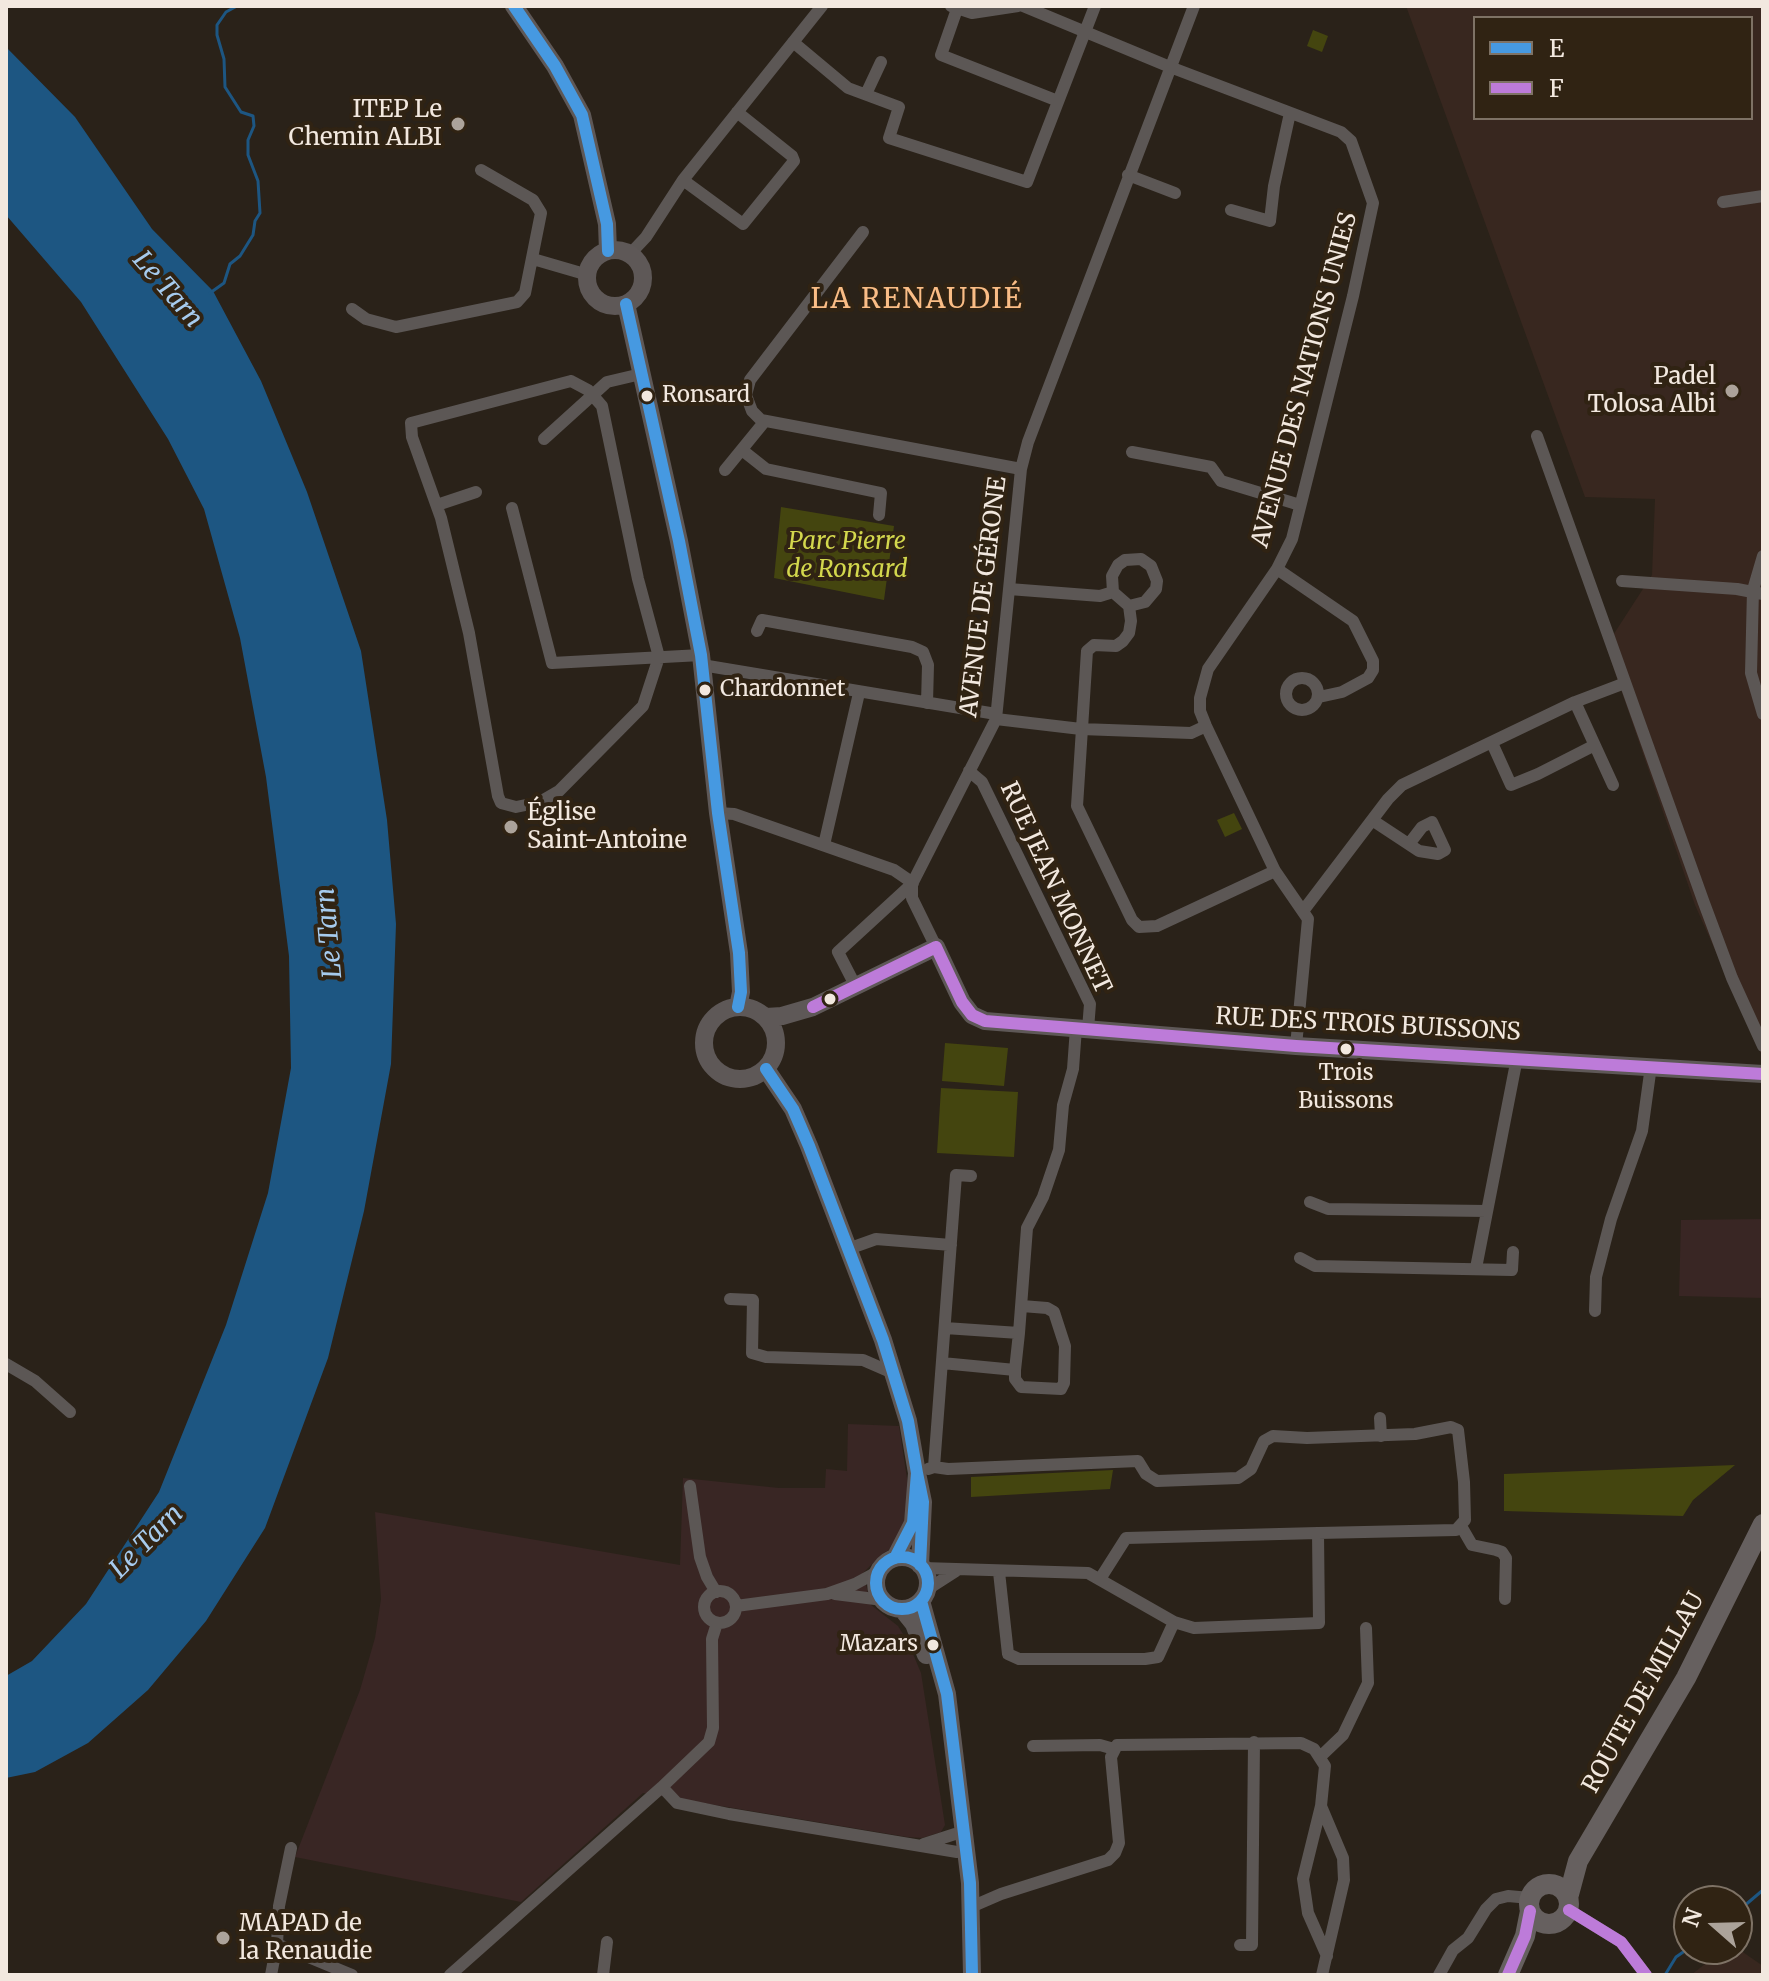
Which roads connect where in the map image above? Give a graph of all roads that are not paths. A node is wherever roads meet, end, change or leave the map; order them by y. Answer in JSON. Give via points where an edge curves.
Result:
{"nodes":[{"id":1,"x":514,"y":6,"type":"edge"},
{"id":2,"x":822,"y":6,"type":"edge"},
{"id":3,"x":1020,"y":6,"type":"edge"},
{"id":4,"x":1095,"y":6,"type":"edge"},
{"id":5,"x":1194,"y":6,"type":"edge"},
{"id":6,"x":954,"y":8,"type":"edge"},
{"id":7,"x":1084,"y":32,"type":"junction"},
{"id":8,"x":793,"y":42,"type":"junction"},
{"id":9,"x":881,"y":62,"type":"dead end"},
{"id":10,"x":1170,"y":67,"type":"junction"},
{"id":11,"x":866,"y":94,"type":"junction"},
{"id":12,"x":1058,"y":101,"type":"junction"},
{"id":13,"x":737,"y":112,"type":"junction"},
{"id":14,"x":1290,"y":113,"type":"junction"},
{"id":15,"x":481,"y":170,"type":"dead end"},
{"id":16,"x":1128,"y":175,"type":"junction"},
{"id":17,"x":683,"y":180,"type":"junction"},
{"id":18,"x":1175,"y":193,"type":"dead end"},
{"id":19,"x":1763,"y":196,"type":"edge"},
{"id":20,"x":1723,"y":202,"type":"dead end"},
{"id":21,"x":1231,"y":210,"type":"dead end"},
{"id":22,"x":863,"y":232,"type":"dead end"},
{"id":23,"x":608,"y":251,"type":"junction"},
{"id":24,"x":630,"y":254,"type":"junction"},
{"id":25,"x":533,"y":259,"type":"junction"},
{"id":26,"x":588,"y":275,"type":"junction"},
{"id":27,"x":626,"y":304,"type":"junction"},
{"id":28,"x":352,"y":309,"type":"dead end"},
{"id":29,"x":641,"y":374,"type":"junction"},
{"id":30,"x":592,"y":396,"type":"junction"},
{"id":31,"x":765,"y":421,"type":"junction"},
{"id":32,"x":1537,"y":436,"type":"dead end"},
{"id":33,"x":544,"y":439,"type":"dead end"},
{"id":34,"x":742,"y":450,"type":"junction"},
{"id":35,"x":1132,"y":452,"type":"dead end"},
{"id":36,"x":1021,"y":469,"type":"junction"},
{"id":37,"x":725,"y":470,"type":"dead end"},
{"id":38,"x":476,"y":492,"type":"dead end"},
{"id":39,"x":437,"y":505,"type":"junction"},
{"id":40,"x":1300,"y":505,"type":"junction"},
{"id":41,"x":512,"y":508,"type":"dead end"},
{"id":42,"x":879,"y":515,"type":"dead end"},
{"id":43,"x":1763,"y":556,"type":"edge"},
{"id":44,"x":1277,"y":569,"type":"junction"},
{"id":45,"x":1622,"y":581,"type":"dead end"},
{"id":46,"x":1009,"y":589,"type":"junction"},
{"id":47,"x":1113,"y":592,"type":"junction"},
{"id":48,"x":1758,"y":592,"type":"edge"},
{"id":49,"x":1129,"y":606,"type":"junction"},
{"id":50,"x":757,"y":631,"type":"dead end"},
{"id":51,"x":659,"y":657,"type":"junction"},
{"id":52,"x":701,"y":660,"type":"junction"},
{"id":53,"x":1625,"y":683,"type":"junction"},
{"id":54,"x":859,"y":693,"type":"junction"},
{"id":55,"x":1319,"y":697,"type":"dead end"},
{"id":56,"x":1575,"y":702,"type":"junction"},
{"id":57,"x":927,"y":703,"type":"junction"},
{"id":58,"x":1763,"y":714,"type":"edge"},
{"id":59,"x":996,"y":717,"type":"junction"},
{"id":60,"x":1206,"y":726,"type":"junction"},
{"id":61,"x":1081,"y":729,"type":"junction"},
{"id":62,"x":1492,"y":743,"type":"junction"},
{"id":63,"x":1593,"y":746,"type":"junction"},
{"id":64,"x":969,"y":771,"type":"junction"},
{"id":65,"x":1613,"y":785,"type":"dead end"},
{"id":66,"x":718,"y":813,"type":"junction"},
{"id":67,"x":1372,"y":820,"type":"junction"},
{"id":68,"x":1409,"y":844,"type":"dead end"},
{"id":69,"x":824,"y":845,"type":"junction"},
{"id":70,"x":1275,"y":871,"type":"junction"},
{"id":71,"x":912,"y":884,"type":"junction"},
{"id":72,"x":1303,"y":911,"type":"junction"},
{"id":73,"x":936,"y":947,"type":"junction"},
{"id":74,"x":856,"y":987,"type":"junction"},
{"id":75,"x":738,"y":1007,"type":"junction"},
{"id":76,"x":813,"y":1007,"type":"junction"},
{"id":77,"x":766,"y":1017,"type":"junction"},
{"id":78,"x":1082,"y":1029,"type":"junction"},
{"id":79,"x":1296,"y":1046,"type":"junction"},
{"id":80,"x":1763,"y":1046,"type":"edge"},
{"id":81,"x":776,"y":1051,"type":"junction"},
{"id":82,"x":1517,"y":1058,"type":"junction"},
{"id":83,"x":1651,"y":1066,"type":"junction"},
{"id":84,"x":766,"y":1069,"type":"junction"},
{"id":85,"x":1763,"y":1074,"type":"edge"},
{"id":86,"x":971,"y":1176,"type":"dead end"},
{"id":87,"x":1310,"y":1202,"type":"dead end"},
{"id":88,"x":1487,"y":1211,"type":"junction"},
{"id":89,"x":951,"y":1245,"type":"junction"},
{"id":90,"x":848,"y":1249,"type":"junction"},
{"id":91,"x":1513,"y":1252,"type":"dead end"},
{"id":92,"x":1300,"y":1258,"type":"dead end"},
{"id":93,"x":1476,"y":1268,"type":"junction"},
{"id":94,"x":730,"y":1299,"type":"dead end"},
{"id":95,"x":1022,"y":1306,"type":"junction"},
{"id":96,"x":1595,"y":1311,"type":"dead end"},
{"id":97,"x":945,"y":1328,"type":"junction"},
{"id":98,"x":1019,"y":1333,"type":"junction"},
{"id":99,"x":883,"y":1340,"type":"junction"},
{"id":100,"x":863,"y":1360,"type":"junction"},
{"id":101,"x":942,"y":1363,"type":"junction"},
{"id":102,"x":6,"y":1364,"type":"edge"},
{"id":103,"x":893,"y":1368,"type":"junction"},
{"id":104,"x":1015,"y":1370,"type":"junction"},
{"id":105,"x":70,"y":1412,"type":"dead end"},
{"id":106,"x":1380,"y":1418,"type":"dead end"},
{"id":107,"x":1381,"y":1436,"type":"junction"},
{"id":108,"x":926,"y":1470,"type":"junction"},
{"id":109,"x":690,"y":1486,"type":"dead end"},
{"id":110,"x":1461,"y":1526,"type":"junction"},
{"id":111,"x":1763,"y":1527,"type":"edge"},
{"id":112,"x":1318,"y":1533,"type":"junction"},
{"id":113,"x":895,"y":1558,"type":"junction"},
{"id":114,"x":922,"y":1567,"type":"junction"},
{"id":115,"x":879,"y":1571,"type":"junction"},
{"id":116,"x":956,"y":1571,"type":"junction"},
{"id":117,"x":999,"y":1572,"type":"junction"},
{"id":118,"x":1100,"y":1579,"type":"junction"},
{"id":119,"x":716,"y":1592,"type":"junction"},
{"id":120,"x":827,"y":1594,"type":"junction"},
{"id":121,"x":924,"y":1595,"type":"junction"},
{"id":122,"x":1505,"y":1599,"type":"dead end"},
{"id":123,"x":883,"y":1600,"type":"junction"},
{"id":124,"x":736,"y":1606,"type":"junction"},
{"id":125,"x":902,"y":1609,"type":"junction"},
{"id":126,"x":1174,"y":1622,"type":"junction"},
{"id":127,"x":717,"y":1623,"type":"junction"},
{"id":128,"x":1366,"y":1628,"type":"dead end"},
{"id":129,"x":1254,"y":1742,"type":"junction"},
{"id":130,"x":1033,"y":1746,"type":"dead end"},
{"id":131,"x":1114,"y":1749,"type":"junction"},
{"id":132,"x":1321,"y":1756,"type":"junction"},
{"id":133,"x":662,"y":1787,"type":"junction"},
{"id":134,"x":1321,"y":1806,"type":"junction"},
{"id":135,"x":956,"y":1843,"type":"junction"},
{"id":136,"x":291,"y":1848,"type":"dead end"},
{"id":137,"x":1578,"y":1861,"type":"junction"},
{"id":138,"x":970,"y":1883,"type":"junction"},
{"id":139,"x":1001,"y":1894,"type":"junction"},
{"id":140,"x":1538,"y":1904,"type":"junction"},
{"id":141,"x":1568,"y":1904,"type":"junction"},
{"id":142,"x":971,"y":1907,"type":"junction"},
{"id":143,"x":607,"y":1942,"type":"dead end"},
{"id":144,"x":277,"y":1944,"type":"junction"},
{"id":145,"x":1240,"y":1945,"type":"dead end"},
{"id":146,"x":1327,"y":1956,"type":"junction"},
{"id":147,"x":271,"y":1975,"type":"edge"},
{"id":148,"x":352,"y":1975,"type":"edge"},
{"id":149,"x":450,"y":1975,"type":"edge"},
{"id":150,"x":603,"y":1975,"type":"edge"},
{"id":151,"x":964,"y":1975,"type":"edge"},
{"id":152,"x":972,"y":1975,"type":"edge"},
{"id":153,"x":1322,"y":1975,"type":"edge"},
{"id":154,"x":1439,"y":1975,"type":"edge"},
{"id":155,"x":1509,"y":1975,"type":"edge"},
{"id":156,"x":1646,"y":1975,"type":"edge"}],
"edges":[{"from":1,"to":23,"type":"main road","via":[[582,115],[607,224]]},
{"from":2,"to":8,"type":"street"},
{"from":3,"to":6,"type":"street","name":"AVENUE DES NATIONS UNIES","via":[[972,13]]},
{"from":3,"to":7,"type":"street","name":"AVENUE DES NATIONS UNIES"},
{"from":4,"to":7,"type":"street"},
{"from":5,"to":10,"type":"street","name":"AVENUE DE GÉRONE"},
{"from":6,"to":12,"type":"street","via":[[941,55]]},
{"from":7,"to":10,"type":"street","name":"AVENUE DES NATIONS UNIES"},
{"from":7,"to":12,"type":"street"},
{"from":8,"to":11,"type":"street","via":[[848,88]]},
{"from":8,"to":13,"type":"street"},
{"from":9,"to":11,"type":"street"},
{"from":10,"to":14,"type":"street","name":"AVENUE DES NATIONS UNIES"},
{"from":10,"to":16,"type":"street","name":"AVENUE DE GÉRONE"},
{"from":11,"to":12,"type":"street","via":[[899,107],[889,138],[1027,182]]},
{"from":13,"to":17,"type":"street"},
{"from":13,"to":17,"type":"street","via":[[794,161],[743,224]]},
{"from":14,"to":21,"type":"street","via":[[1270,221]]},
{"from":14,"to":40,"type":"street","name":"AVENUE DES NATIONS UNIES","via":[[1349,139],[1373,207]]},
{"from":15,"to":25,"type":"street","via":[[533,200],[541,213]]},
{"from":16,"to":18,"type":"street"},
{"from":16,"to":36,"type":"street","name":"AVENUE DE GÉRONE"},
{"from":17,"to":24,"type":"street"},
{"from":19,"to":20,"type":"street"},
{"from":22,"to":31,"type":"street","via":[[750,380],[746,395],[752,411]]},
{"from":23,"to":24,"type":"main road"},
{"from":23,"to":26,"type":"main road","via":[[594,260]]},
{"from":24,"to":27,"type":"main road","via":[[644,276],[639,293]]},
{"from":25,"to":26,"type":"street"},
{"from":25,"to":28,"type":"street","via":[[525,293],[517,302],[396,327]]},
{"from":26,"to":27,"type":"main road","via":[[598,301]]},
{"from":27,"to":29,"type":"main road"},
{"from":29,"to":30,"type":"street","via":[[607,382]]},
{"from":29,"to":52,"type":"main road"},
{"from":30,"to":33,"type":"street"},
{"from":30,"to":39,"type":"street","via":[[571,381],[411,423]]},
{"from":30,"to":51,"type":"street","via":[[602,406]]},
{"from":31,"to":34,"type":"street"},
{"from":31,"to":36,"type":"street"},
{"from":32,"to":53,"type":"street"},
{"from":34,"to":37,"type":"street"},
{"from":34,"to":42,"type":"street","via":[[766,469],[881,493]]},
{"from":35,"to":40,"type":"street","via":[[1211,467],[1221,481]]},
{"from":36,"to":46,"type":"street","name":"AVENUE DE GÉRONE"},
{"from":38,"to":39,"type":"street"},
{"from":39,"to":51,"type":"street","via":[[469,633],[501,803],[516,807],[559,791],[643,706]]},
{"from":40,"to":44,"type":"street","name":"AVENUE DES NATIONS UNIES"},
{"from":41,"to":51,"type":"street","via":[[552,663]]},
{"from":43,"to":48,"type":"street"},
{"from":44,"to":55,"type":"street","via":[[1353,621],[1373,661],[1368,678]]},
{"from":44,"to":60,"type":"street","name":"AVENUE DES NATIONS UNIES","via":[[1208,669],[1200,698]]},
{"from":45,"to":48,"type":"street"},
{"from":46,"to":47,"type":"street","via":[[1100,596]]},
{"from":46,"to":59,"type":"street","name":"AVENUE DE GÉRONE"},
{"from":47,"to":49,"type":"street"},
{"from":47,"to":49,"type":"street","via":[[1112,576],[1125,560],[1141,559],[1151,566],[1156,589],[1145,602]]},
{"from":48,"to":58,"type":"street","via":[[1751,673]]},
{"from":49,"to":61,"type":"street","via":[[1129,633],[1123,641],[1087,651]]},
{"from":50,"to":57,"type":"street","via":[[762,620],[912,647],[923,652],[928,665]]},
{"from":51,"to":52,"type":"street"},
{"from":52,"to":54,"type":"street"},
{"from":52,"to":66,"type":"main road"},
{"from":53,"to":56,"type":"street"},
{"from":53,"to":80,"type":"street","via":[[1727,966]]},
{"from":54,"to":57,"type":"street"},
{"from":54,"to":69,"type":"street"},
{"from":56,"to":62,"type":"street"},
{"from":56,"to":63,"type":"street"},
{"from":57,"to":59,"type":"street"},
{"from":59,"to":61,"type":"street"},
{"from":59,"to":64,"type":"street","name":"AVENUE DE GÉRONE"},
{"from":60,"to":61,"type":"street","via":[[1191,733]]},
{"from":60,"to":70,"type":"street"},
{"from":61,"to":70,"type":"street","via":[[1077,806],[1139,927],[1157,926]]},
{"from":62,"to":63,"type":"street","via":[[1511,785]]},
{"from":62,"to":67,"type":"street","via":[[1402,785]]},
{"from":63,"to":65,"type":"street"},
{"from":64,"to":71,"type":"street","name":"AVENUE DE GÉRONE"},
{"from":64,"to":78,"type":"street","name":"RUE JEAN MONNET","via":[[982,782],[1090,1004]]},
{"from":66,"to":69,"type":"street"},
{"from":66,"to":75,"type":"main road","via":[[741,974]]},
{"from":67,"to":68,"type":"street"},
{"from":67,"to":72,"type":"street"},
{"from":69,"to":71,"type":"street","via":[[894,870]]},
{"from":70,"to":72,"type":"street"},
{"from":71,"to":73,"type":"street","via":[[912,898]]},
{"from":71,"to":74,"type":"street","name":"AVENUE DE GÉRONE","via":[[838,952]]},
{"from":72,"to":79,"type":"street","via":[[1308,919]]},
{"from":73,"to":74,"type":"main road"},
{"from":73,"to":78,"type":"main road","name":"RUE DES TROIS BUISSONS","via":[[972,1015],[985,1021]]},
{"from":74,"to":76,"type":"main road"},
{"from":75,"to":77,"type":"main road"},
{"from":75,"to":84,"type":"main road","via":[[720,1013],[707,1029],[708,1060],[735,1079]]},
{"from":76,"to":77,"type":"main road"},
{"from":76,"to":81,"type":"main road","via":[[792,1020]]},
{"from":77,"to":81,"type":"main road"},
{"from":78,"to":79,"type":"main road","name":"RUE DES TROIS BUISSONS"},
{"from":78,"to":95,"type":"street","name":"RUE JEAN MONNET","via":[[1063,1105],[1059,1150],[1027,1228]]},
{"from":79,"to":82,"type":"main road","name":"RUE DES TROIS BUISSONS"},
{"from":81,"to":84,"type":"main road"},
{"from":82,"to":83,"type":"main road","name":"RUE DES TROIS BUISSONS"},
{"from":82,"to":88,"type":"street"},
{"from":83,"to":85,"type":"main road","name":"RUE DES TROIS BUISSONS"},
{"from":83,"to":96,"type":"street","via":[[1642,1131],[1596,1277]]},
{"from":84,"to":90,"type":"main road","via":[[793,1109]]},
{"from":86,"to":89,"type":"street","via":[[956,1175]]},
{"from":87,"to":88,"type":"street","via":[[1328,1209]]},
{"from":88,"to":93,"type":"street"},
{"from":89,"to":90,"type":"street","via":[[876,1239]]},
{"from":89,"to":97,"type":"street"},
{"from":90,"to":99,"type":"main road"},
{"from":91,"to":93,"type":"street","via":[[1512,1270]]},
{"from":92,"to":93,"type":"street","via":[[1315,1266]]},
{"from":94,"to":100,"type":"street","via":[[753,1300],[752,1353]]},
{"from":95,"to":98,"type":"street","name":"RUE JEAN MONNET"},
{"from":95,"to":104,"type":"street","via":[[1054,1312],[1065,1346],[1064,1383],[1058,1391],[1021,1387]]},
{"from":97,"to":98,"type":"street"},
{"from":97,"to":101,"type":"street"},
{"from":98,"to":104,"type":"street","name":"RUE JEAN MONNET"},
{"from":99,"to":100,"type":"street"},
{"from":99,"to":103,"type":"main road"},
{"from":100,"to":103,"type":"street"},
{"from":101,"to":104,"type":"street"},
{"from":101,"to":108,"type":"street"},
{"from":102,"to":105,"type":"street"},
{"from":103,"to":108,"type":"main road"},
{"from":106,"to":107,"type":"street"},
{"from":107,"to":108,"type":"street","via":[[1273,1436],[1264,1441],[1248,1473],[1238,1478],[1157,1481],[1138,1461]]},
{"from":107,"to":110,"type":"street","via":[[1458,1430],[1464,1482]]},
{"from":108,"to":113,"type":"main road","via":[[913,1523]]},
{"from":108,"to":114,"type":"main road"},
{"from":109,"to":119,"type":"street","via":[[700,1557]]},
{"from":110,"to":112,"type":"street","via":[[1449,1531]]},
{"from":110,"to":122,"type":"street","via":[[1472,1545],[1502,1552],[1506,1558]]},
{"from":111,"to":137,"type":"main road","name":"ROUTE DE MILLAU","via":[[1686,1678]]},
{"from":112,"to":118,"type":"street","via":[[1126,1538]]},
{"from":112,"to":126,"type":"street","via":[[1319,1623],[1194,1628]]},
{"from":113,"to":114,"type":"main road","via":[[909,1558]]},
{"from":113,"to":115,"type":"main road"},
{"from":114,"to":116,"type":"street"},
{"from":114,"to":121,"type":"main road","via":[[927,1574]]},
{"from":115,"to":120,"type":"street"},
{"from":115,"to":123,"type":"main road","via":[[876,1588]]},
{"from":116,"to":117,"type":"street"},
{"from":116,"to":121,"type":"street"},
{"from":117,"to":118,"type":"street","via":[[1075,1570]]},
{"from":117,"to":126,"type":"street","via":[[1008,1654],[1019,1659],[1158,1657]]},
{"from":118,"to":126,"type":"street"},
{"from":119,"to":124,"type":"street","via":[[729,1594]]},
{"from":119,"to":127,"type":"street","via":[[704,1607]]},
{"from":120,"to":123,"type":"street"},
{"from":120,"to":124,"type":"street"},
{"from":121,"to":125,"type":"main road"},
{"from":121,"to":138,"type":"main road","via":[[947,1694]]},
{"from":123,"to":125,"type":"main road"},
{"from":124,"to":127,"type":"street","via":[[731,1619]]},
{"from":125,"to":135,"type":"main road","via":[[922,1640],[936,1692]]},
{"from":127,"to":133,"type":"street","via":[[709,1742]]},
{"from":128,"to":132,"type":"street","via":[[1368,1683],[1343,1735]]},
{"from":129,"to":131,"type":"street","via":[[1122,1744]]},
{"from":129,"to":132,"type":"street","via":[[1301,1743]]},
{"from":129,"to":145,"type":"street","via":[[1252,1945]]},
{"from":130,"to":131,"type":"street"},
{"from":131,"to":139,"type":"street","via":[[1119,1843],[1115,1853],[1108,1860]]},
{"from":132,"to":134,"type":"street"},
{"from":133,"to":135,"type":"street","via":[[677,1803],[729,1814],[921,1845]]},
{"from":133,"to":149,"type":"street"},
{"from":134,"to":146,"type":"street","via":[[1343,1858],[1344,1880]]},
{"from":134,"to":146,"type":"street","via":[[1303,1879],[1308,1913]]},
{"from":135,"to":151,"type":"main road"},
{"from":136,"to":144,"type":"street"},
{"from":137,"to":140,"type":"main road","name":"ROUTE DE MILLAU"},
{"from":137,"to":141,"type":"main road","name":"ROUTE DE MILLAU"},
{"from":138,"to":139,"type":"street"},
{"from":138,"to":142,"type":"main road"},
{"from":139,"to":142,"type":"street"},
{"from":140,"to":141,"type":"main road","via":[[1559,1921]]},
{"from":140,"to":141,"type":"main road","via":[[1560,1886]]},
{"from":140,"to":154,"type":"street","via":[[1508,1896],[1496,1899]]},
{"from":140,"to":155,"type":"main road"},
{"from":141,"to":156,"type":"street","via":[[1621,1942]]},
{"from":142,"to":152,"type":"main road"},
{"from":143,"to":150,"type":"street"},
{"from":144,"to":147,"type":"street"},
{"from":144,"to":148,"type":"street"},
{"from":146,"to":153,"type":"street"}]}
